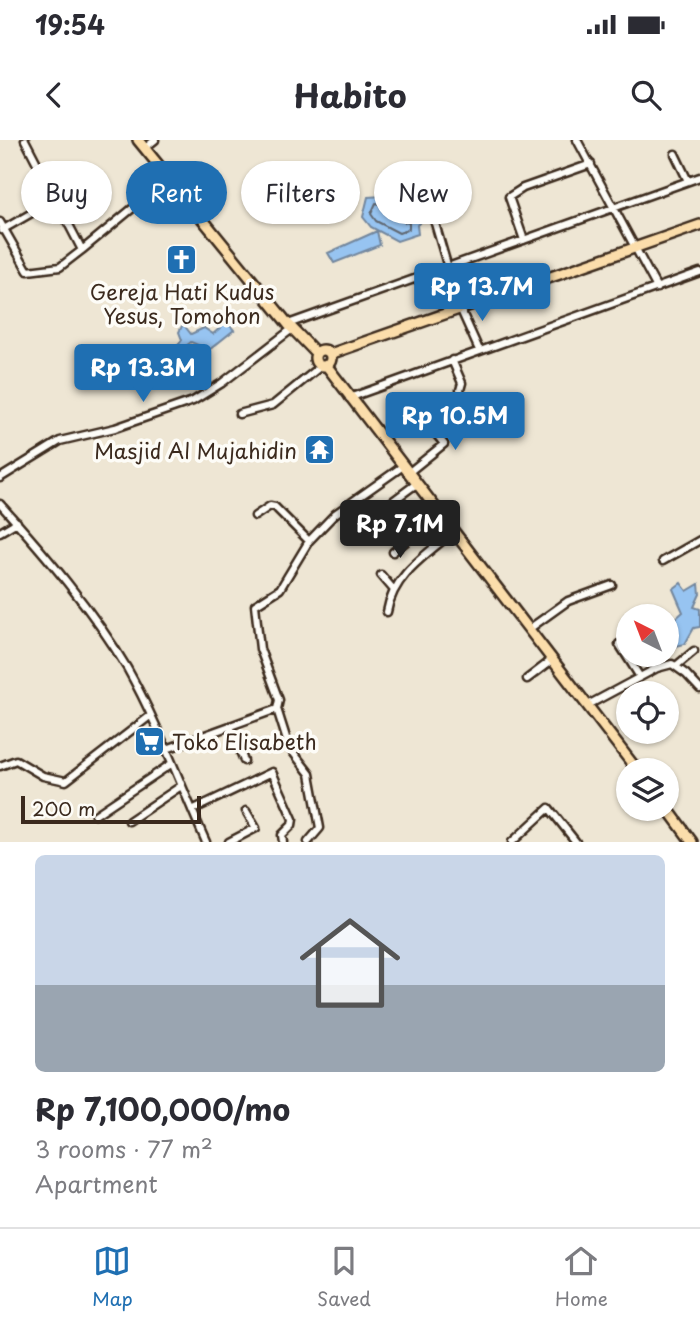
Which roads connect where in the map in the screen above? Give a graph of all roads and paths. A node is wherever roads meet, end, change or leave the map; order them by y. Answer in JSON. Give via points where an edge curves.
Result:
{"nodes":[{"id":1,"x":25,"y":140,"type":"edge"},
{"id":2,"x":138,"y":140,"type":"edge"},
{"id":3,"x":155,"y":140,"type":"edge"},
{"id":4,"x":577,"y":140,"type":"edge"},
{"id":5,"x":145,"y":148,"type":"junction"},
{"id":6,"x":675,"y":154,"type":"dead end"},
{"id":7,"x":36,"y":161,"type":"edge"},
{"id":8,"x":155,"y":161,"type":"edge"},
{"id":9,"x":590,"y":164,"type":"junction"},
{"id":10,"x":700,"y":177,"type":"edge"},
{"id":11,"x":688,"y":181,"type":"junction"},
{"id":12,"x":615,"y":209,"type":"junction"},
{"id":13,"x":126,"y":214,"type":"edge"},
{"id":14,"x":21,"y":219,"type":"edge"},
{"id":15,"x":0,"y":222,"type":"edge"},
{"id":16,"x":69,"y":224,"type":"edge"},
{"id":17,"x":205,"y":224,"type":"edge"},
{"id":18,"x":435,"y":224,"type":"edge"},
{"id":19,"x":700,"y":225,"type":"edge"},
{"id":20,"x":2,"y":230,"type":"edge"},
{"id":21,"x":524,"y":240,"type":"junction"},
{"id":22,"x":635,"y":246,"type":"junction"},
{"id":23,"x":82,"y":250,"type":"junction"},
{"id":24,"x":446,"y":269,"type":"junction"},
{"id":25,"x":700,"y":272,"type":"edge"},
{"id":26,"x":657,"y":288,"type":"junction"},
{"id":27,"x":459,"y":309,"type":"junction"},
{"id":28,"x":290,"y":327,"type":"junction"},
{"id":29,"x":479,"y":350,"type":"junction"},
{"id":30,"x":316,"y":353,"type":"junction"},
{"id":31,"x":330,"y":354,"type":"junction"},
{"id":32,"x":452,"y":360,"type":"junction"},
{"id":33,"x":324,"y":366,"type":"junction"},
{"id":34,"x":460,"y":390,"type":"dead end"},
{"id":35,"x":349,"y":398,"type":"junction"},
{"id":36,"x":239,"y":414,"type":"dead end"},
{"id":37,"x":425,"y":420,"type":"dead end"},
{"id":38,"x":406,"y":469,"type":"junction"},
{"id":39,"x":0,"y":478,"type":"edge"},
{"id":40,"x":416,"y":484,"type":"junction"},
{"id":41,"x":0,"y":504,"type":"edge"},
{"id":42,"x":440,"y":514,"type":"junction"},
{"id":43,"x":255,"y":516,"type":"dead end"},
{"id":44,"x":17,"y":522,"type":"junction"},
{"id":45,"x":351,"y":531,"type":"dead end"},
{"id":46,"x":0,"y":532,"type":"edge"},
{"id":47,"x":453,"y":532,"type":"junction"},
{"id":48,"x":700,"y":540,"type":"edge"},
{"id":49,"x":309,"y":541,"type":"junction"},
{"id":50,"x":393,"y":552,"type":"dead end"},
{"id":51,"x":663,"y":561,"type":"dead end"},
{"id":52,"x":381,"y":575,"type":"dead end"},
{"id":53,"x":612,"y":585,"type":"dead end"},
{"id":54,"x":393,"y":589,"type":"junction"},
{"id":55,"x":387,"y":612,"type":"dead end"},
{"id":56,"x":529,"y":629,"type":"junction"},
{"id":57,"x":694,"y":651,"type":"dead end"},
{"id":58,"x":552,"y":660,"type":"junction"},
{"id":59,"x":679,"y":664,"type":"edge"},
{"id":60,"x":634,"y":667,"type":"edge"},
{"id":61,"x":661,"y":667,"type":"edge"},
{"id":62,"x":677,"y":667,"type":"edge"},
{"id":63,"x":640,"y":677,"type":"junction"},
{"id":64,"x":527,"y":679,"type":"dead end"},
{"id":65,"x":700,"y":690,"type":"edge"},
{"id":66,"x":588,"y":705,"type":"junction"},
{"id":67,"x":277,"y":709,"type":"junction"},
{"id":68,"x":150,"y":716,"type":"junction"},
{"id":69,"x":230,"y":726,"type":"junction"},
{"id":70,"x":164,"y":750,"type":"junction"},
{"id":71,"x":628,"y":758,"type":"edge"},
{"id":72,"x":244,"y":761,"type":"dead end"},
{"id":73,"x":171,"y":764,"type":"junction"},
{"id":74,"x":0,"y":766,"type":"edge"},
{"id":75,"x":181,"y":786,"type":"junction"},
{"id":76,"x":192,"y":810,"type":"junction"},
{"id":77,"x":246,"y":811,"type":"dead end"},
{"id":78,"x":95,"y":815,"type":"dead end"},
{"id":79,"x":129,"y":821,"type":"dead end"},
{"id":80,"x":677,"y":821,"type":"edge"},
{"id":81,"x":516,"y":841,"type":"edge"},
{"id":82,"x":206,"y":842,"type":"edge"},
{"id":83,"x":229,"y":842,"type":"edge"},
{"id":84,"x":283,"y":842,"type":"edge"},
{"id":85,"x":308,"y":842,"type":"edge"},
{"id":86,"x":576,"y":842,"type":"edge"},
{"id":87,"x":692,"y":842,"type":"edge"}],
"edges":[{"from":1,"to":7,"type":"street"},
{"from":2,"to":5,"type":"highway"},
{"from":3,"to":5,"type":"street"},
{"from":4,"to":9,"type":"street"},
{"from":5,"to":8,"type":"highway"},
{"from":6,"to":11,"type":"street"},
{"from":9,"to":12,"type":"street"},
{"from":9,"to":21,"type":"street","via":[[509,197]]},
{"from":10,"to":11,"type":"street"},
{"from":11,"to":12,"type":"street"},
{"from":12,"to":21,"type":"street"},
{"from":12,"to":22,"type":"street"},
{"from":13,"to":23,"type":"street"},
{"from":14,"to":20,"type":"street"},
{"from":15,"to":20,"type":"street"},
{"from":16,"to":23,"type":"street"},
{"from":17,"to":28,"type":"highway"},
{"from":18,"to":24,"type":"street"},
{"from":19,"to":22,"type":"highway"},
{"from":20,"to":23,"type":"street","via":[[28,271],[60,267]]},
{"from":21,"to":24,"type":"street"},
{"from":22,"to":26,"type":"street"},
{"from":22,"to":27,"type":"highway"},
{"from":24,"to":27,"type":"street"},
{"from":24,"to":28,"type":"street"},
{"from":25,"to":26,"type":"street"},
{"from":26,"to":29,"type":"street"},
{"from":27,"to":29,"type":"street"},
{"from":27,"to":31,"type":"highway"},
{"from":28,"to":30,"type":"highway"},
{"from":28,"to":39,"type":"street","via":[[193,401],[60,440]]},
{"from":29,"to":32,"type":"street"},
{"from":30,"to":31,"type":"highway"},
{"from":30,"to":33,"type":"highway","via":[[315,360]]},
{"from":31,"to":33,"type":"highway"},
{"from":32,"to":34,"type":"street","via":[[462,383]]},
{"from":32,"to":35,"type":"street"},
{"from":33,"to":35,"type":"highway"},
{"from":33,"to":36,"type":"street","via":[[276,403]]},
{"from":35,"to":38,"type":"highway"},
{"from":37,"to":38,"type":"street","via":[[444,444]]},
{"from":38,"to":40,"type":"highway"},
{"from":38,"to":49,"type":"street","via":[[335,514]]},
{"from":40,"to":42,"type":"highway"},
{"from":40,"to":45,"type":"street"},
{"from":41,"to":44,"type":"street"},
{"from":42,"to":47,"type":"highway"},
{"from":42,"to":50,"type":"street"},
{"from":43,"to":49,"type":"street","via":[[275,507]]},
{"from":44,"to":46,"type":"street"},
{"from":44,"to":68,"type":"street","via":[[118,653]]},
{"from":47,"to":54,"type":"street"},
{"from":47,"to":56,"type":"highway"},
{"from":48,"to":51,"type":"street"},
{"from":49,"to":67,"type":"street","via":[[280,589],[254,609],[260,649],[279,700]]},
{"from":52,"to":54,"type":"street"},
{"from":53,"to":56,"type":"street","via":[[568,601]]},
{"from":54,"to":55,"type":"street"},
{"from":56,"to":58,"type":"highway"},
{"from":57,"to":59,"type":"street"},
{"from":58,"to":64,"type":"street"},
{"from":58,"to":66,"type":"highway"},
{"from":60,"to":63,"type":"street"},
{"from":61,"to":63,"type":"street"},
{"from":62,"to":65,"type":"street"},
{"from":63,"to":66,"type":"street"},
{"from":66,"to":71,"type":"highway"},
{"from":67,"to":69,"type":"street"},
{"from":67,"to":85,"type":"street","via":[[289,747],[310,774],[316,799],[320,828]]},
{"from":68,"to":70,"type":"street"},
{"from":68,"to":74,"type":"street","via":[[66,781],[43,776],[16,760]]},
{"from":69,"to":70,"type":"street"},
{"from":69,"to":72,"type":"street"},
{"from":70,"to":73,"type":"street"},
{"from":73,"to":75,"type":"street"},
{"from":73,"to":78,"type":"street"},
{"from":75,"to":76,"type":"street"},
{"from":75,"to":79,"type":"street"},
{"from":76,"to":82,"type":"street"},
{"from":76,"to":84,"type":"street","via":[[272,772],[293,820],[282,835]]},
{"from":77,"to":83,"type":"street","via":[[256,828]]},
{"from":80,"to":87,"type":"highway"},
{"from":81,"to":86,"type":"street","via":[[549,808]]}]}
